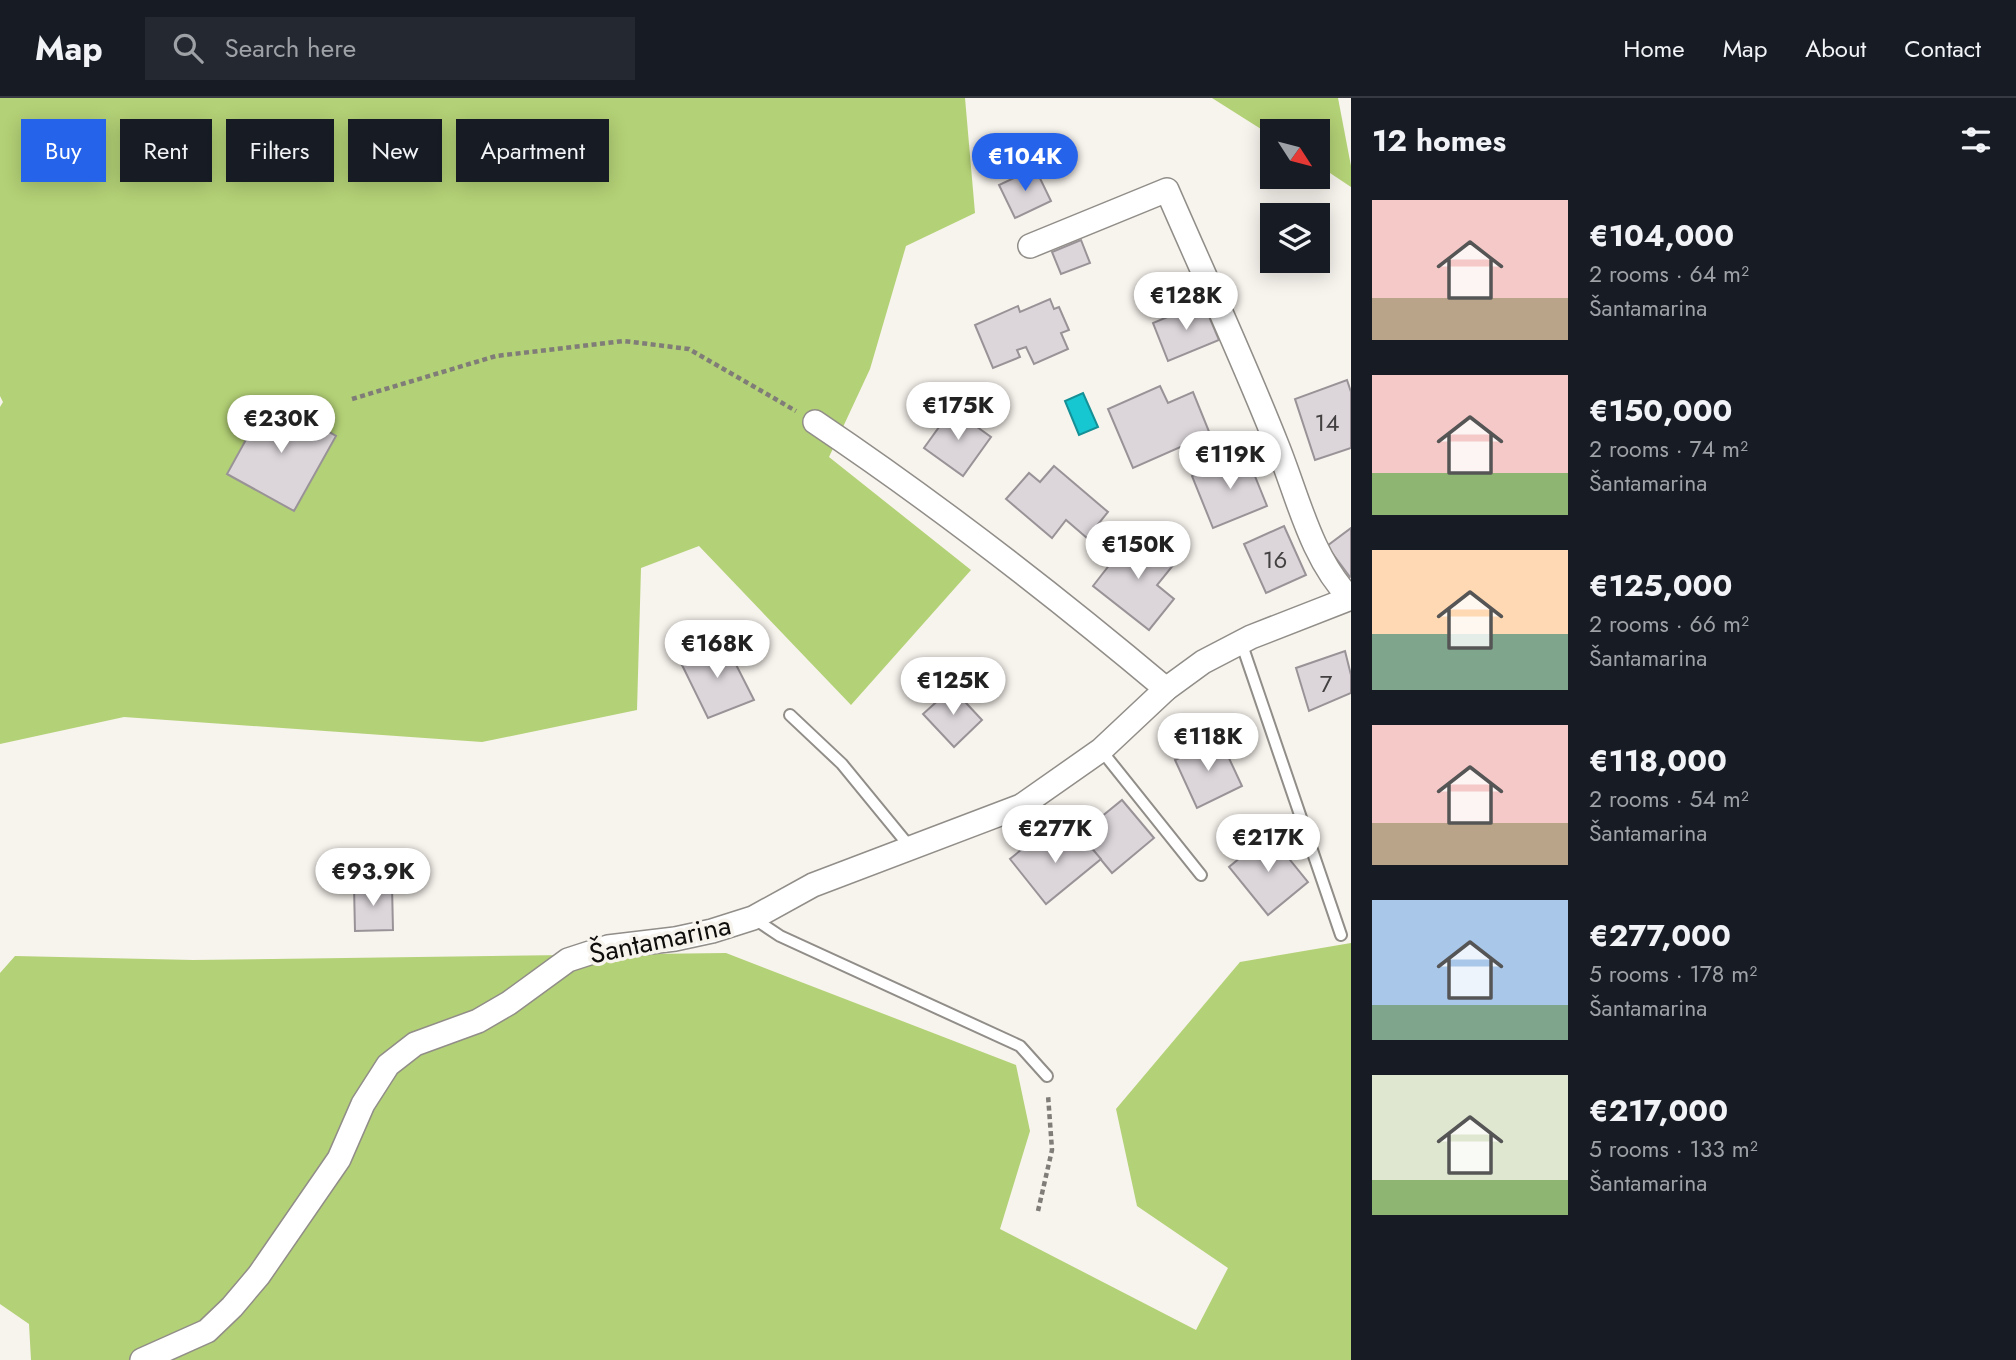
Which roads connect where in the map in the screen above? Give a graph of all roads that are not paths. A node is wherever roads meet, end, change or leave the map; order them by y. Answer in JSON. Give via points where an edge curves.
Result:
{"nodes":[{"id":1,"x":1030,"y":246,"type":"dead end"},
{"id":2,"x":815,"y":422,"type":"road end"},
{"id":3,"x":1351,"y":598,"type":"edge"},
{"id":4,"x":1241,"y":642,"type":"junction"},
{"id":5,"x":1166,"y":689,"type":"junction"},
{"id":6,"x":790,"y":715,"type":"dead end"},
{"id":7,"x":1101,"y":750,"type":"junction"},
{"id":8,"x":911,"y":848,"type":"junction"},
{"id":9,"x":1201,"y":875,"type":"dead end"},
{"id":10,"x":753,"y":918,"type":"junction"},
{"id":11,"x":1341,"y":935,"type":"dead end"},
{"id":12,"x":1047,"y":1076,"type":"road end"},
{"id":13,"x":142,"y":1360,"type":"edge"}],
"edges":[{"from":1,"to":3,"type":"street","name":"Šantamarina","via":[[1167,190],[1318,551],[1335,582]]},
{"from":2,"to":5,"type":"street","via":[[1021,569]]},
{"from":3,"to":4,"type":"street","name":"Šantamarina"},
{"from":4,"to":5,"type":"street","name":"Šantamarina"},
{"from":4,"to":11,"type":"lane"},
{"from":5,"to":7,"type":"street","name":"Šantamarina"},
{"from":6,"to":8,"type":"lane","via":[[842,764]]},
{"from":7,"to":8,"type":"street","name":"Šantamarina","via":[[1021,806]]},
{"from":7,"to":9,"type":"lane"},
{"from":8,"to":10,"type":"street","name":"Šantamarina","via":[[813,885]]},
{"from":10,"to":12,"type":"lane","via":[[780,936],[1020,1046]]},
{"from":10,"to":13,"type":"street","name":"Šantamarina","via":[[675,939],[608,947],[568,960],[478,1021],[415,1044],[388,1065],[363,1104],[339,1159],[233,1307],[207,1331]]}]}
